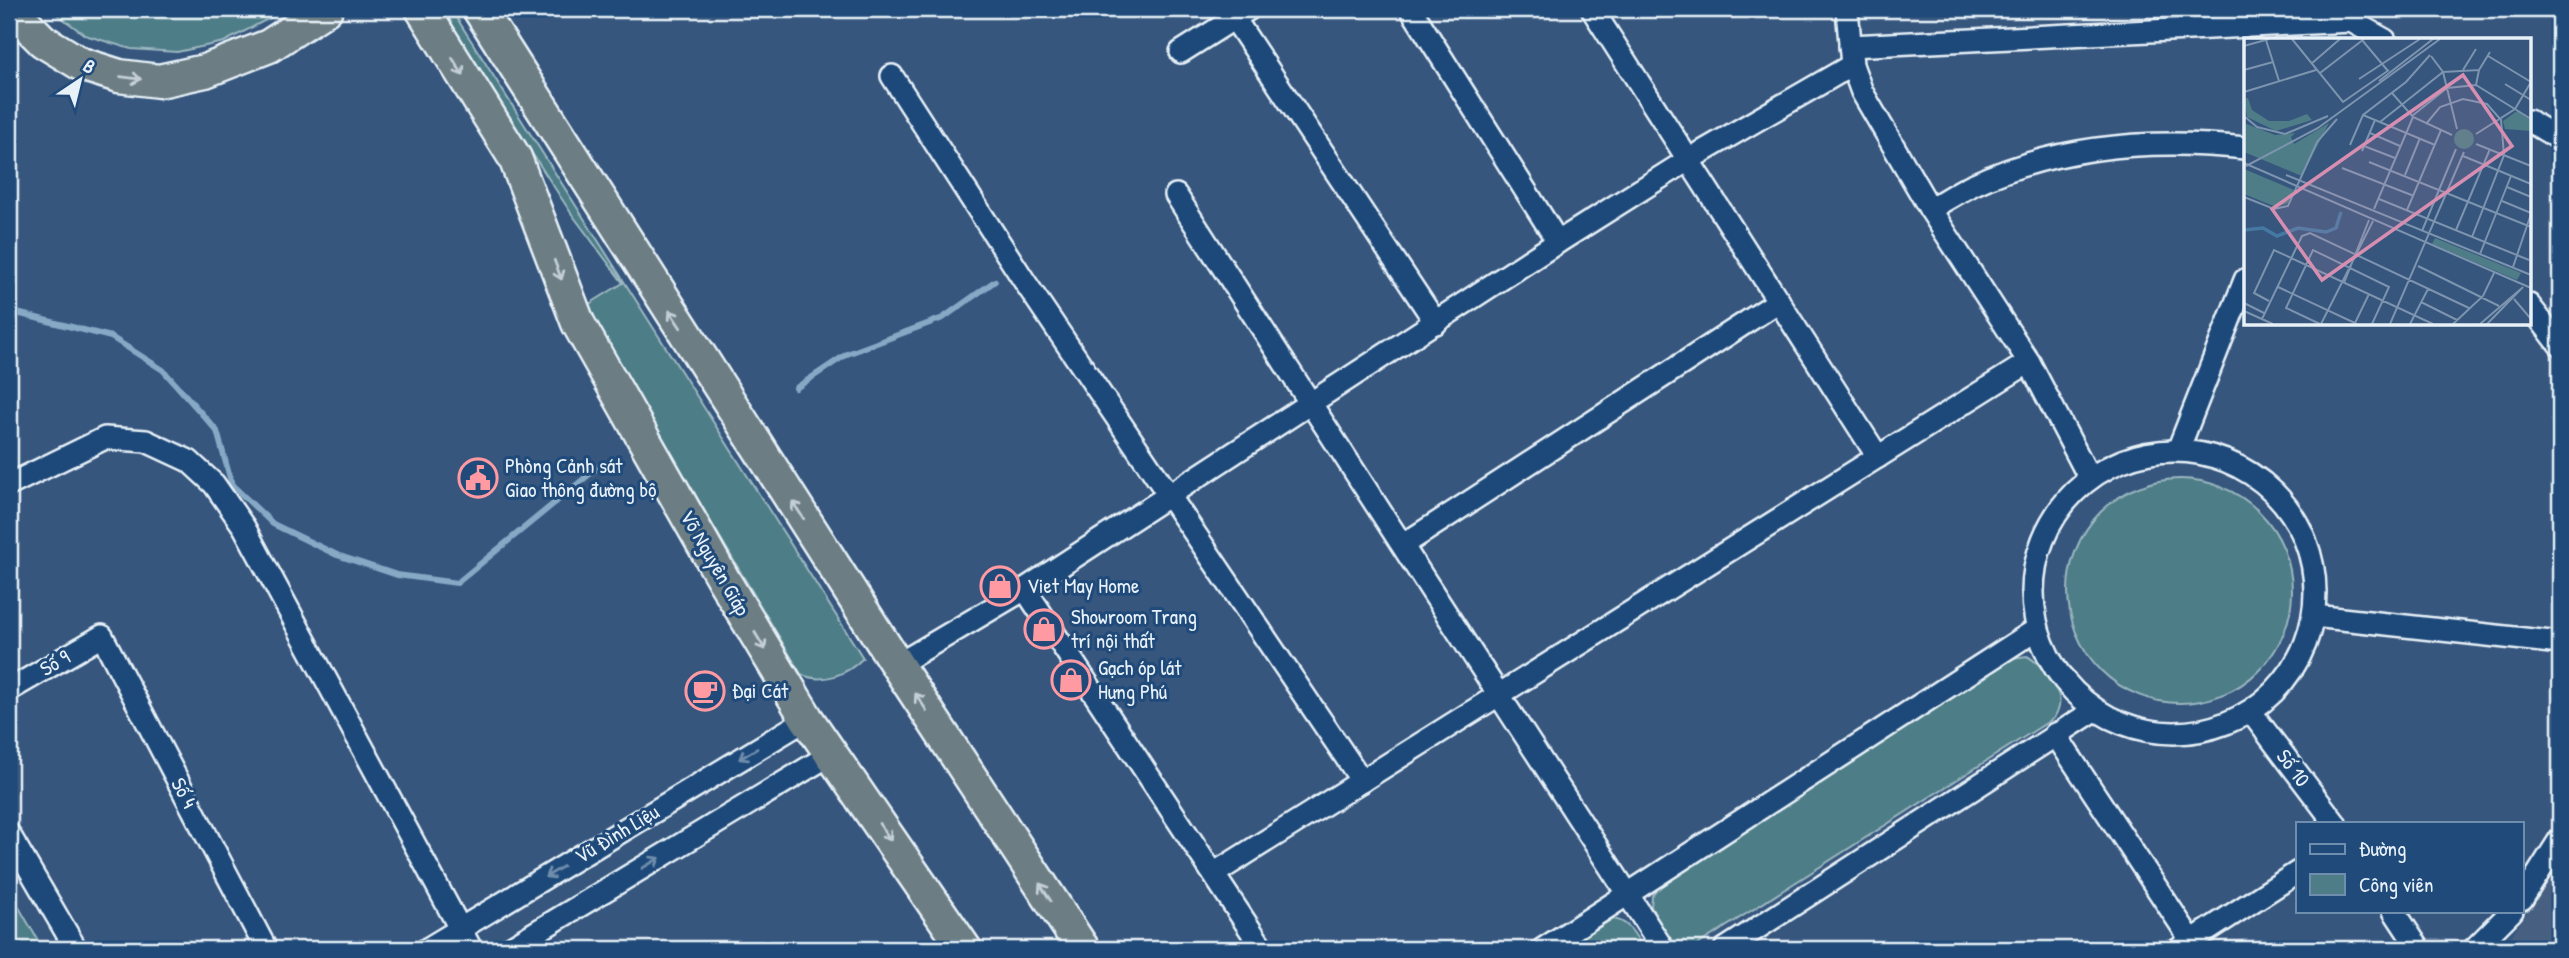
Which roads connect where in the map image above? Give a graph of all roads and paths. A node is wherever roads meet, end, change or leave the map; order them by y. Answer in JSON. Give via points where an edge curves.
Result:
{"nodes":[{"id":1,"x":11,"y":9,"type":"edge"},
{"id":2,"x":326,"y":9,"type":"edge"},
{"id":3,"x":422,"y":9,"type":"edge"},
{"id":4,"x":479,"y":9,"type":"edge"},
{"id":5,"x":502,"y":9,"type":"edge"},
{"id":6,"x":1411,"y":9,"type":"edge"},
{"id":7,"x":1592,"y":9,"type":"edge"},
{"id":8,"x":1847,"y":9,"type":"edge"},
{"id":9,"x":1242,"y":13,"type":"edge"},
{"id":10,"x":2349,"y":23,"type":"edge"},
{"id":11,"x":2381,"y":38,"type":"edge"},
{"id":12,"x":1181,"y":52,"type":"dead end"},
{"id":13,"x":1851,"y":56,"type":"junction"},
{"id":14,"x":509,"y":58,"type":"junction"},
{"id":15,"x":892,"y":76,"type":"dead end"},
{"id":16,"x":2530,"y":122,"type":"edge"},
{"id":17,"x":2560,"y":139,"type":"edge"},
{"id":18,"x":2244,"y":148,"type":"edge"},
{"id":19,"x":1688,"y":160,"type":"junction"},
{"id":20,"x":1176,"y":195,"type":"dead end"},
{"id":21,"x":1930,"y":209,"type":"junction"},
{"id":22,"x":1558,"y":242,"type":"junction"},
{"id":23,"x":2244,"y":283,"type":"edge"},
{"id":24,"x":1779,"y":301,"type":"junction"},
{"id":25,"x":2530,"y":306,"type":"edge"},
{"id":26,"x":1436,"y":323,"type":"junction"},
{"id":27,"x":2560,"y":345,"type":"edge"},
{"id":28,"x":2029,"y":362,"type":"junction"},
{"id":29,"x":1311,"y":404,"type":"junction"},
{"id":30,"x":2178,"y":450,"type":"junction"},
{"id":31,"x":1878,"y":457,"type":"junction"},
{"id":32,"x":2090,"y":477,"type":"junction"},
{"id":33,"x":9,"y":485,"type":"edge"},
{"id":34,"x":1169,"y":495,"type":"junction"},
{"id":35,"x":1403,"y":545,"type":"junction"},
{"id":36,"x":1025,"y":589,"type":"junction"},
{"id":37,"x":2314,"y":616,"type":"junction"},
{"id":38,"x":2037,"y":629,"type":"junction"},
{"id":39,"x":102,"y":636,"type":"joint"},
{"id":40,"x":2560,"y":643,"type":"edge"},
{"id":41,"x":897,"y":665,"type":"junction"},
{"id":42,"x":9,"y":690,"type":"edge"},
{"id":43,"x":1499,"y":695,"type":"junction"},
{"id":44,"x":2095,"y":710,"type":"junction"},
{"id":45,"x":2251,"y":712,"type":"junction"},
{"id":46,"x":807,"y":719,"type":"junction"},
{"id":47,"x":2055,"y":734,"type":"junction"},
{"id":48,"x":831,"y":754,"type":"junction"},
{"id":49,"x":1362,"y":780,"type":"junction"},
{"id":50,"x":2333,"y":822,"type":"edge"},
{"id":51,"x":9,"y":834,"type":"edge"},
{"id":52,"x":2560,"y":839,"type":"edge"},
{"id":53,"x":1215,"y":873,"type":"junction"},
{"id":54,"x":2296,"y":873,"type":"edge"},
{"id":55,"x":1628,"y":894,"type":"junction"},
{"id":56,"x":2524,"y":896,"type":"edge"},
{"id":57,"x":2394,"y":912,"type":"edge"},
{"id":58,"x":2511,"y":912,"type":"edge"},
{"id":59,"x":460,"y":930,"type":"junction"},
{"id":60,"x":2189,"y":947,"type":"edge"},
{"id":61,"x":76,"y":949,"type":"edge"},
{"id":62,"x":266,"y":949,"type":"edge"},
{"id":63,"x":427,"y":949,"type":"edge"},
{"id":64,"x":471,"y":949,"type":"edge"},
{"id":65,"x":508,"y":949,"type":"edge"},
{"id":66,"x":965,"y":949,"type":"edge"},
{"id":67,"x":1083,"y":949,"type":"edge"},
{"id":68,"x":1264,"y":949,"type":"edge"},
{"id":69,"x":1543,"y":949,"type":"edge"},
{"id":70,"x":1663,"y":949,"type":"edge"},
{"id":71,"x":1725,"y":949,"type":"edge"},
{"id":72,"x":2419,"y":949,"type":"edge"},
{"id":73,"x":2474,"y":949,"type":"edge"}],
"edges":[{"from":1,"to":2,"type":"highway","one_way":true,"via":[[43,41],[81,64],[159,82],[205,71],[270,46]]},
{"from":3,"to":46,"type":"highway","name":"Võ Nguyên Giáp","one_way":true,"via":[[515,158],[578,323]]},
{"from":4,"to":14,"type":"highway"},
{"from":5,"to":14,"type":"highway"},
{"from":6,"to":22,"type":"street"},
{"from":7,"to":19,"type":"street"},
{"from":8,"to":13,"type":"street"},
{"from":9,"to":12,"type":"street"},
{"from":9,"to":26,"type":"street"},
{"from":10,"to":11,"type":"street"},
{"from":10,"to":13,"type":"street"},
{"from":13,"to":19,"type":"street"},
{"from":13,"to":21,"type":"street","via":[[1862,92]]},
{"from":41,"to":14,"type":"highway","one_way":true},
{"from":15,"to":34,"type":"street"},
{"from":16,"to":17,"type":"street"},
{"from":18,"to":21,"type":"street","via":[[2163,142],[2099,147],[2033,161],[1972,185]]},
{"from":19,"to":22,"type":"street"},
{"from":19,"to":24,"type":"street"},
{"from":20,"to":29,"type":"street"},
{"from":21,"to":28,"type":"street"},
{"from":22,"to":26,"type":"street"},
{"from":23,"to":30,"type":"street"},
{"from":24,"to":31,"type":"street"},
{"from":24,"to":35,"type":"street"},
{"from":25,"to":27,"type":"street"},
{"from":26,"to":29,"type":"street"},
{"from":28,"to":31,"type":"street"},
{"from":28,"to":32,"type":"street"},
{"from":29,"to":34,"type":"street"},
{"from":29,"to":35,"type":"street"},
{"from":30,"to":32,"type":"street","via":[[2132,456]]},
{"from":30,"to":37,"type":"street","via":[[2222,458],[2262,480],[2292,514],[2311,555]]},
{"from":31,"to":43,"type":"street"},
{"from":32,"to":38,"type":"street","via":[[2059,507],[2039,545],[2031,587]]},
{"from":33,"to":59,"type":"street","via":[[105,438],[146,440],[189,461],[214,484],[244,527]]},
{"from":34,"to":36,"type":"street"},
{"from":34,"to":49,"type":"street"},
{"from":35,"to":43,"type":"street"},
{"from":36,"to":41,"type":"street"},
{"from":36,"to":53,"type":"street"},
{"from":37,"to":40,"type":"street"},
{"from":37,"to":45,"type":"street","via":[[2307,643],[2285,682]]},
{"from":38,"to":44,"type":"street","via":[[2059,675]]},
{"from":38,"to":55,"type":"street"},
{"from":39,"to":42,"type":"street","name":"Số 9"},
{"from":39,"to":62,"type":"street","name":"Số 4"},
{"from":67,"to":41,"type":"highway","one_way":true},
{"from":43,"to":49,"type":"street"},
{"from":43,"to":55,"type":"street"},
{"from":44,"to":45,"type":"street","via":[[2132,728],[2173,734],[2213,729]]},
{"from":44,"to":47,"type":"street"},
{"from":45,"to":50,"type":"street","name":"Số 10"},
{"from":46,"to":48,"type":"highway","name":"Võ Nguyên Giáp"},
{"from":46,"to":59,"type":"street","name":"Vũ Đình Liệu","one_way":true},
{"from":47,"to":60,"type":"street"},
{"from":47,"to":71,"type":"street"},
{"from":65,"to":48,"type":"street","name":"Vũ Đình Liệu","one_way":true},
{"from":48,"to":66,"type":"highway","name":"Võ Nguyên Giáp","one_way":true},
{"from":49,"to":53,"type":"street"},
{"from":51,"to":61,"type":"street"},
{"from":52,"to":56,"type":"street"},
{"from":53,"to":68,"type":"street"},
{"from":54,"to":60,"type":"street"},
{"from":55,"to":69,"type":"street"},
{"from":55,"to":70,"type":"street"},
{"from":57,"to":72,"type":"street"},
{"from":58,"to":73,"type":"street"},
{"from":59,"to":63,"type":"street","name":"Vũ Đình Liệu"},
{"from":59,"to":64,"type":"street"}]}
